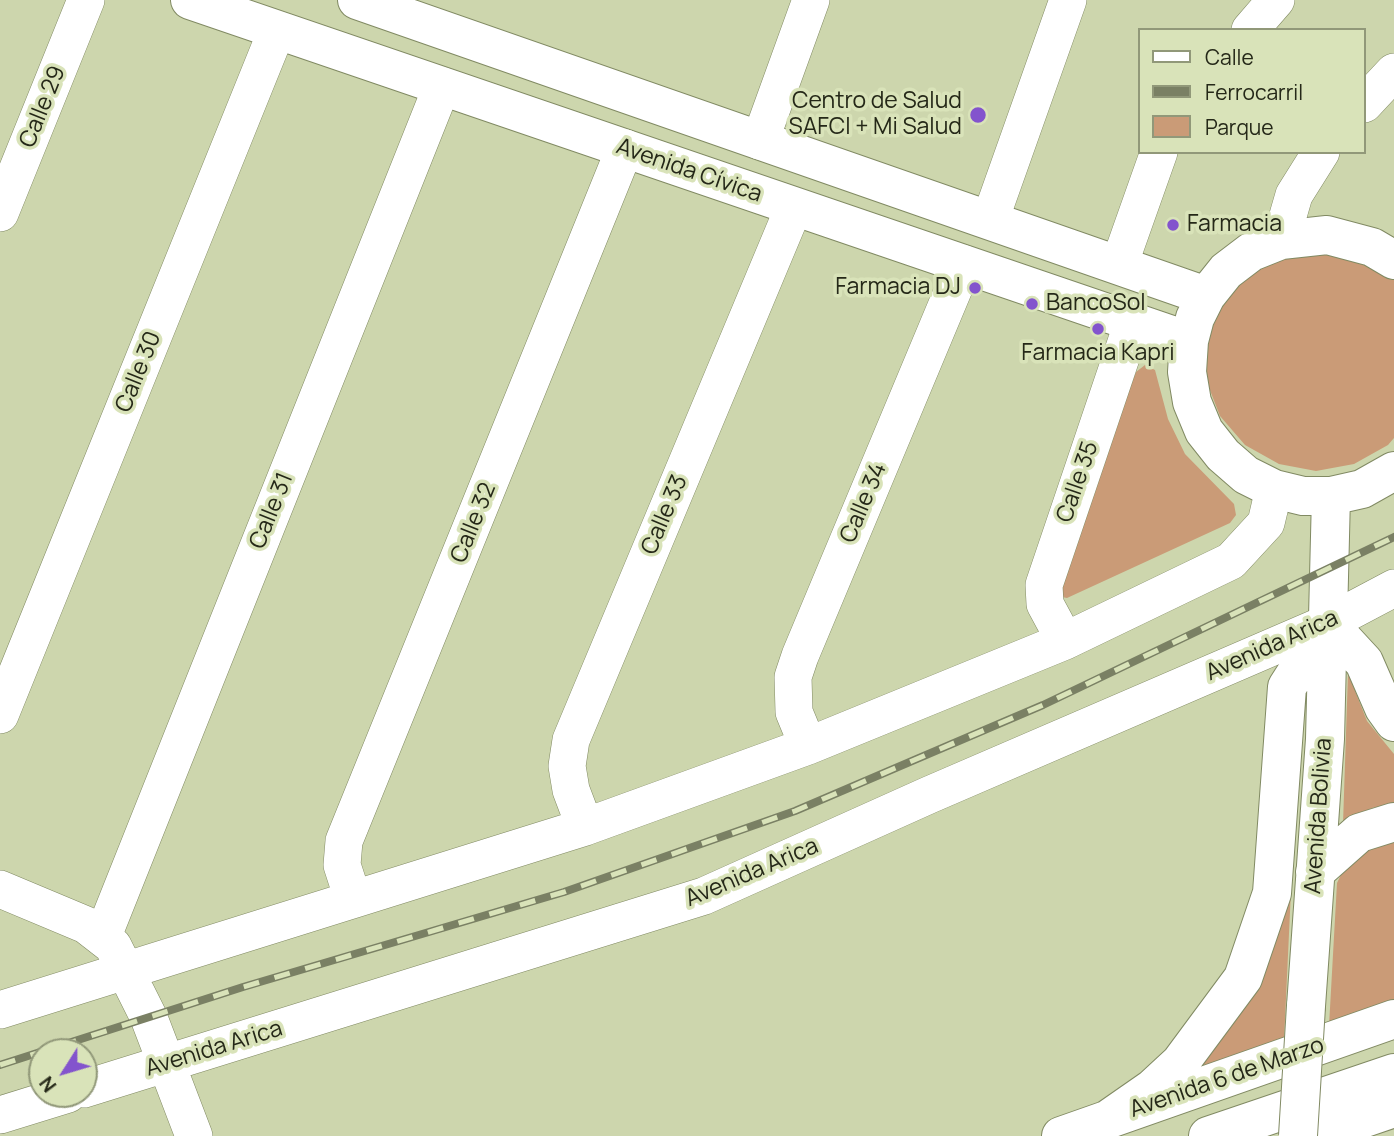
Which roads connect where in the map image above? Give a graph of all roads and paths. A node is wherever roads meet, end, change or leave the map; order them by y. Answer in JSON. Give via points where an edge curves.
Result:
{"nodes":[{"id":1,"x":86,"y":0,"type":"edge"},
{"id":2,"x":190,"y":0,"type":"edge"},
{"id":3,"x":357,"y":0,"type":"edge"},
{"id":4,"x":811,"y":0,"type":"edge"},
{"id":5,"x":1068,"y":0,"type":"edge"},
{"id":6,"x":1276,"y":0,"type":"edge"},
{"id":7,"x":1253,"y":28,"type":"edge"},
{"id":8,"x":278,"y":30,"type":"junction"},
{"id":9,"x":1394,"y":72,"type":"edge"},
{"id":10,"x":442,"y":86,"type":"junction"},
{"id":11,"x":1366,"y":102,"type":"edge"},
{"id":12,"x":760,"y":141,"type":"junction"},
{"id":13,"x":625,"y":148,"type":"junction"},
{"id":14,"x":1158,"y":154,"type":"edge"},
{"id":15,"x":1320,"y":154,"type":"edge"},
{"id":16,"x":794,"y":207,"type":"junction"},
{"id":17,"x":0,"y":213,"type":"edge"},
{"id":18,"x":990,"y":220,"type":"junction"},
{"id":19,"x":1281,"y":240,"type":"junction"},
{"id":20,"x":1394,"y":260,"type":"edge"},
{"id":21,"x":964,"y":264,"type":"junction"},
{"id":22,"x":1119,"y":265,"type":"junction"},
{"id":23,"x":1206,"y":296,"type":"junction"},
{"id":24,"x":1133,"y":322,"type":"junction"},
{"id":25,"x":1189,"y":341,"type":"junction"},
{"id":26,"x":1394,"y":471,"type":"edge"},
{"id":27,"x":1274,"y":489,"type":"junction"},
{"id":28,"x":1331,"y":496,"type":"junction"},
{"id":29,"x":1394,"y":588,"type":"edge"},
{"id":30,"x":1328,"y":623,"type":"junction"},
{"id":31,"x":1065,"y":640,"type":"junction"},
{"id":32,"x":0,"y":715,"type":"edge"},
{"id":33,"x":1394,"y":722,"type":"edge"},
{"id":34,"x":807,"y":746,"type":"junction"},
{"id":35,"x":1394,"y":822,"type":"edge"},
{"id":36,"x":584,"y":827,"type":"junction"},
{"id":37,"x":1315,"y":872,"type":"junction"},
{"id":38,"x":0,"y":889,"type":"edge"},
{"id":39,"x":353,"y":899,"type":"junction"},
{"id":40,"x":103,"y":936,"type":"junction"},
{"id":41,"x":127,"y":970,"type":"junction"},
{"id":42,"x":0,"y":1010,"type":"edge"},
{"id":43,"x":1394,"y":1019,"type":"edge"},
{"id":44,"x":167,"y":1063,"type":"junction"},
{"id":45,"x":1394,"y":1073,"type":"edge"},
{"id":46,"x":98,"y":1085,"type":"edge"},
{"id":47,"x":28,"y":1106,"type":"edge"},
{"id":48,"x":1394,"y":1108,"type":"edge"},
{"id":49,"x":0,"y":1115,"type":"edge"},
{"id":50,"x":1107,"y":1120,"type":"junction"},
{"id":51,"x":194,"y":1136,"type":"edge"},
{"id":52,"x":1061,"y":1136,"type":"edge"},
{"id":53,"x":1209,"y":1136,"type":"edge"},
{"id":54,"x":1298,"y":1136,"type":"edge"},
{"id":55,"x":1312,"y":1136,"type":"edge"}],
"edges":[{"from":1,"to":17,"type":"street","name":"Calle 29"},
{"from":2,"to":8,"type":"main road","name":"Avenida Cívica"},
{"from":3,"to":12,"type":"main road"},
{"from":4,"to":12,"type":"street"},
{"from":5,"to":18,"type":"street"},
{"from":6,"to":7,"type":"street"},
{"from":8,"to":10,"type":"main road","name":"Avenida Cívica"},
{"from":8,"to":32,"type":"street","name":"Calle 30"},
{"from":9,"to":11,"type":"street"},
{"from":10,"to":13,"type":"main road","name":"Avenida Cívica"},
{"from":10,"to":40,"type":"street","name":"Calle 31"},
{"from":12,"to":18,"type":"main road"},
{"from":13,"to":16,"type":"main road","name":"Avenida Cívica"},
{"from":13,"to":39,"type":"street","name":"Calle 32","via":[[344,841],[342,865]]},
{"from":14,"to":22,"type":"street"},
{"from":15,"to":19,"type":"street","via":[[1294,195]]},
{"from":16,"to":21,"type":"main road","name":"Avenida Cívica"},
{"from":16,"to":36,"type":"street","name":"Calle 33","via":[[570,740],[567,766]]},
{"from":18,"to":22,"type":"main road"},
{"from":19,"to":20,"type":"main road","via":[[1315,235],[1350,239]]},
{"from":19,"to":23,"type":"main road","via":[[1243,258]]},
{"from":21,"to":24,"type":"main road","name":"Avenida Cívica"},
{"from":21,"to":34,"type":"street","name":"Calle 34","via":[[793,677],[794,712]]},
{"from":22,"to":23,"type":"main road"},
{"from":23,"to":25,"type":"main road"},
{"from":24,"to":25,"type":"main road","name":"Avenida Cívica"},
{"from":24,"to":31,"type":"street","name":"Calle 35","via":[[1044,585],[1045,604]]},
{"from":25,"to":27,"type":"main road","via":[[1186,372],[1204,431],[1223,456]]},
{"from":26,"to":28,"type":"main road","via":[[1362,489]]},
{"from":27,"to":28,"type":"main road"},
{"from":27,"to":31,"type":"street","via":[[1266,523],[1231,561]]},
{"from":28,"to":30,"type":"main road","name":"Avenida Bolivia"},
{"from":29,"to":30,"type":"street","name":"Avenida Arica"},
{"from":30,"to":33,"type":"main road","via":[[1364,662]]},
{"from":30,"to":37,"type":"main road","name":"Avenida Bolivia"},
{"from":30,"to":44,"type":"street","name":"Avenida Arica","via":[[704,897]]},
{"from":30,"to":50,"type":"main road","via":[[1287,688],[1272,892],[1243,978],[1180,1063]]},
{"from":31,"to":34,"type":"street"},
{"from":34,"to":36,"type":"street"},
{"from":35,"to":37,"type":"main road","via":[[1359,832]]},
{"from":36,"to":39,"type":"street"},
{"from":37,"to":54,"type":"main road","name":"Avenida Bolivia","bridge":true},
{"from":38,"to":40,"type":"street"},
{"from":39,"to":41,"type":"street"},
{"from":40,"to":41,"type":"street"},
{"from":41,"to":42,"type":"street"},
{"from":41,"to":44,"type":"street"},
{"from":43,"to":50,"type":"main road","name":"Avenida 6 de Marzo"},
{"from":44,"to":46,"type":"street","name":"Avenida Arica"},
{"from":44,"to":51,"type":"street"},
{"from":45,"to":53,"type":"main road"},
{"from":47,"to":49,"type":"street"},
{"from":48,"to":55,"type":"main road"},
{"from":50,"to":52,"type":"main road","name":"Avenida 6 de Marzo"}]}
